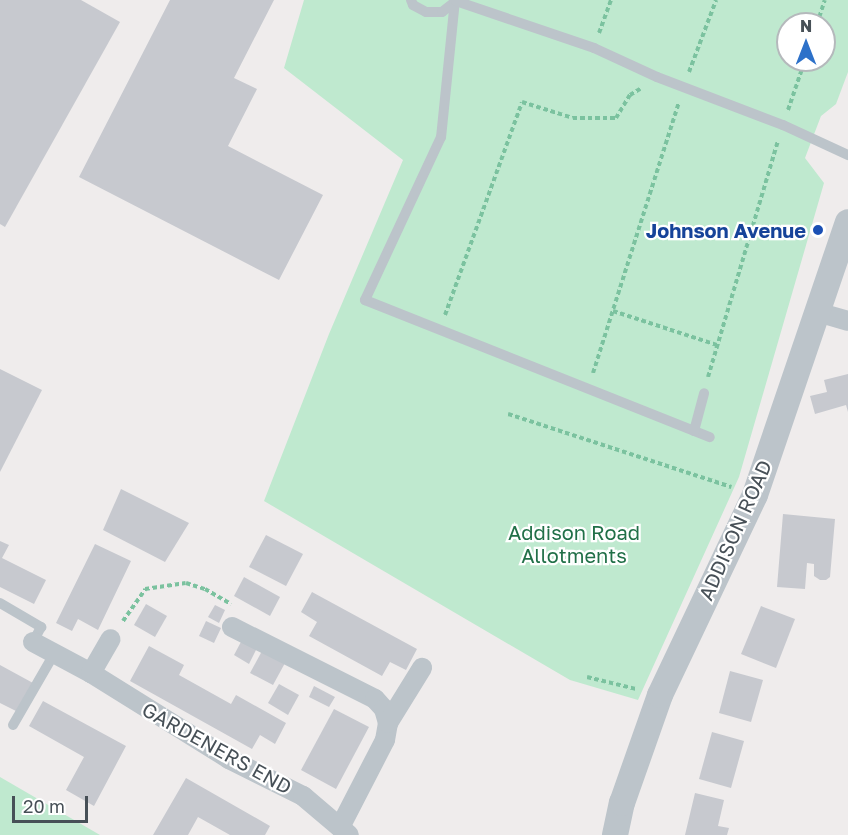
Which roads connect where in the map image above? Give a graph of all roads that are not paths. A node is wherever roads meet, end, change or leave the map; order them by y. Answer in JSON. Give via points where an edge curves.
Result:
{"nodes":[{"id":1,"x":411,"y":0,"type":"edge"},
{"id":2,"x":455,"y":0,"type":"edge"},
{"id":3,"x":848,"y":155,"type":"edge"},
{"id":4,"x":848,"y":222,"type":"edge"},
{"id":5,"x":366,"y":300,"type":"junction"},
{"id":6,"x":359,"y":312,"type":"dead end"},
{"id":7,"x":817,"y":312,"type":"junction"},
{"id":8,"x":848,"y":321,"type":"edge"},
{"id":9,"x":704,"y":393,"type":"road end"},
{"id":10,"x":694,"y":431,"type":"junction"},
{"id":11,"x":710,"y":437,"type":"dead end"},
{"id":12,"x":0,"y":603,"type":"edge"},
{"id":13,"x":232,"y":627,"type":"road end"},
{"id":14,"x":111,"y":639,"type":"road end"},
{"id":15,"x":33,"y":642,"type":"joint"},
{"id":16,"x":54,"y":654,"type":"junction"},
{"id":17,"x":422,"y":668,"type":"dead end"},
{"id":18,"x":91,"y":674,"type":"junction"},
{"id":19,"x":388,"y":723,"type":"junction"},
{"id":20,"x":13,"y":725,"type":"dead end"},
{"id":21,"x":344,"y":831,"type":"edge"},
{"id":22,"x":615,"y":835,"type":"edge"}],
"edges":[{"from":1,"to":2,"type":"lane","via":[[426,12],[442,12]]},
{"from":2,"to":3,"type":"lane","via":[[594,48],[657,77],[783,124]]},
{"from":2,"to":5,"type":"lane","via":[[441,137]]},
{"from":4,"to":7,"type":"street","name":"ADDISON ROAD"},
{"from":5,"to":6,"type":"lane"},
{"from":5,"to":10,"type":"lane"},
{"from":7,"to":8,"type":"street"},
{"from":7,"to":22,"type":"street","name":"ADDISON ROAD","via":[[755,495],[660,695],[622,803]]},
{"from":9,"to":10,"type":"lane"},
{"from":10,"to":11,"type":"lane"},
{"from":12,"to":15,"type":"lane","via":[[41,627]]},
{"from":13,"to":19,"type":"street","via":[[375,699],[384,709]]},
{"from":14,"to":18,"type":"street"},
{"from":15,"to":16,"type":"street","name":"GARDENERS END"},
{"from":16,"to":18,"type":"street","name":"GARDENERS END"},
{"from":16,"to":20,"type":"lane"},
{"from":17,"to":19,"type":"street","name":"GARDENERS END"},
{"from":18,"to":21,"type":"street","name":"GARDENERS END","via":[[186,734],[303,796]]},
{"from":19,"to":21,"type":"street","name":"GARDENERS END","via":[[385,740]]}]}
